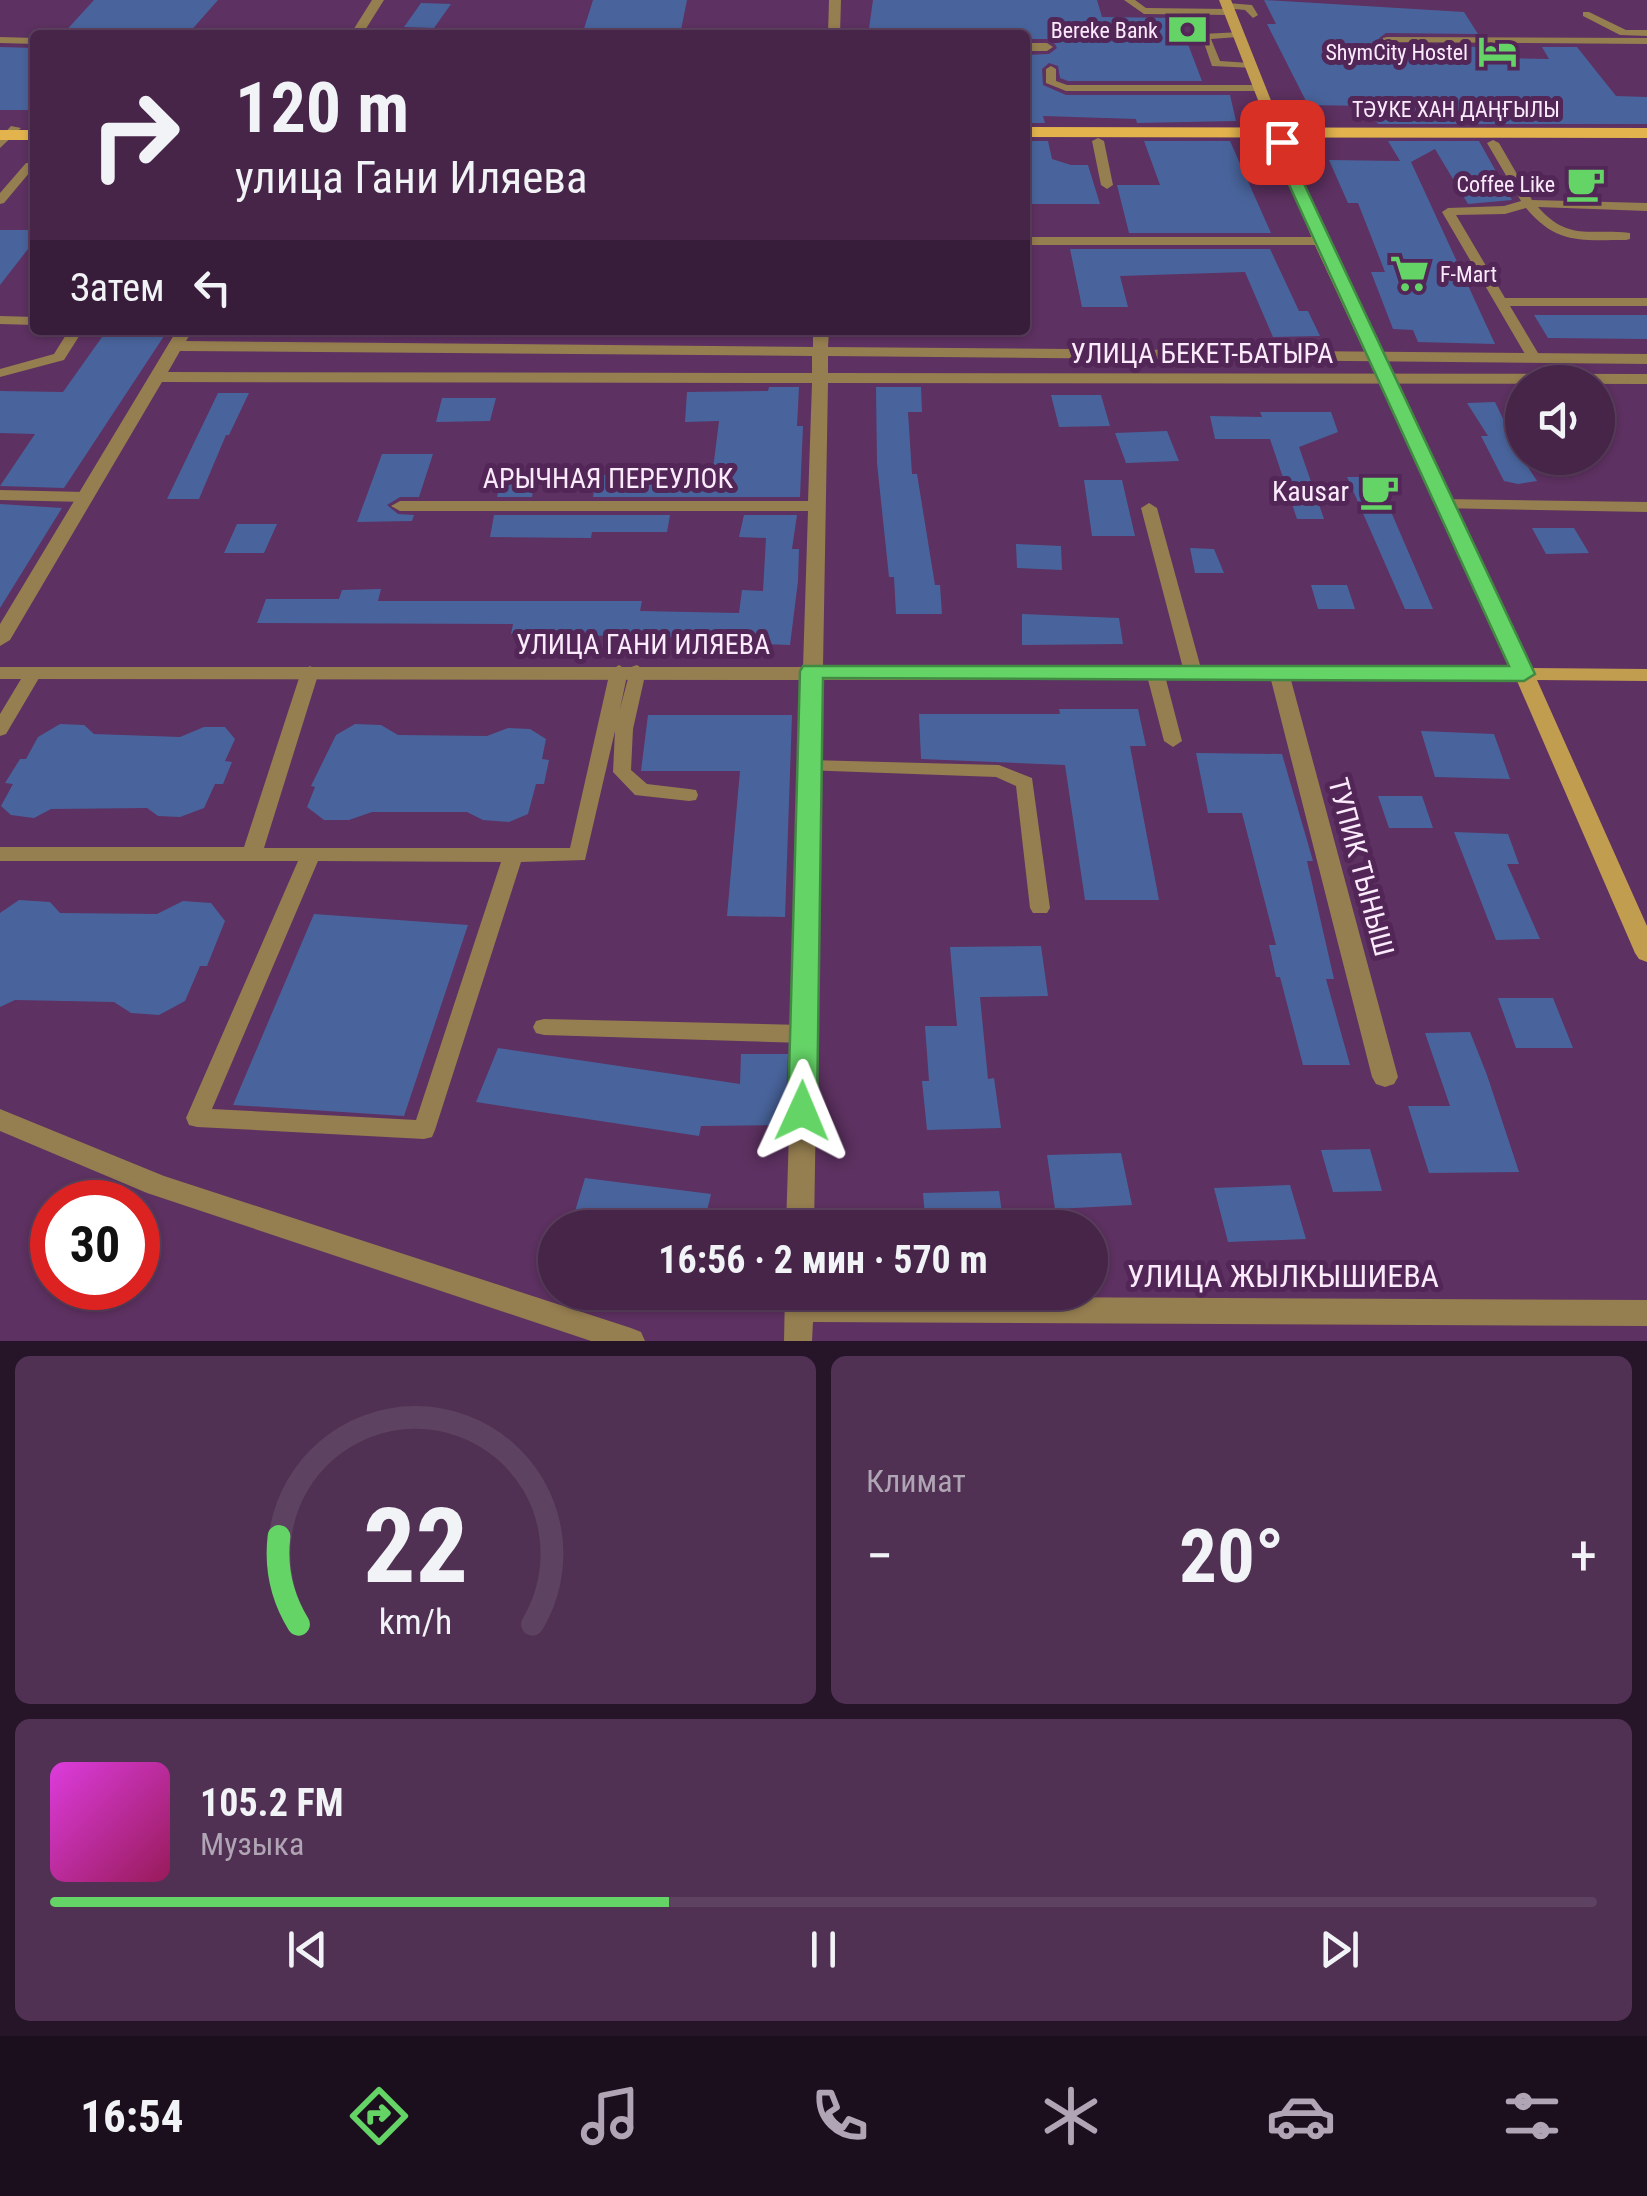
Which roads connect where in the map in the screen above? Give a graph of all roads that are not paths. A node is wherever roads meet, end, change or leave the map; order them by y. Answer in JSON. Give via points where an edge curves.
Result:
{"nodes":[{"id":1,"x":378,"y":0,"type":"edge"},
{"id":2,"x":835,"y":0,"type":"edge"},
{"id":3,"x":1129,"y":0,"type":"edge"},
{"id":4,"x":1227,"y":6,"type":"edge"},
{"id":5,"x":1254,"y":14,"type":"dead end"},
{"id":6,"x":1586,"y":14,"type":"dead end"},
{"id":7,"x":359,"y":30,"type":"edge"},
{"id":8,"x":834,"y":30,"type":"edge"},
{"id":9,"x":1647,"y":33,"type":"edge"},
{"id":10,"x":1238,"y":34,"type":"junction"},
{"id":11,"x":0,"y":40,"type":"edge"},
{"id":12,"x":30,"y":40,"type":"edge"},
{"id":13,"x":1387,"y":40,"type":"dead end"},
{"id":14,"x":1647,"y":41,"type":"edge"},
{"id":15,"x":1030,"y":47,"type":"edge"},
{"id":16,"x":1047,"y":47,"type":"dead end"},
{"id":17,"x":1250,"y":66,"type":"junction"},
{"id":18,"x":1050,"y":70,"type":"dead end"},
{"id":19,"x":1259,"y":88,"type":"junction"},
{"id":20,"x":30,"y":132,"type":"edge"},
{"id":21,"x":1030,"y":132,"type":"edge"},
{"id":22,"x":1647,"y":133,"type":"edge"},
{"id":23,"x":5,"y":134,"type":"edge"},
{"id":24,"x":1279,"y":137,"type":"junction"},
{"id":25,"x":1030,"y":140,"type":"edge"},
{"id":26,"x":1098,"y":141,"type":"junction"},
{"id":27,"x":1493,"y":143,"type":"junction"},
{"id":28,"x":1647,"y":143,"type":"edge"},
{"id":29,"x":30,"y":165,"type":"dead end"},
{"id":30,"x":1107,"y":185,"type":"dead end"},
{"id":31,"x":0,"y":200,"type":"edge"},
{"id":32,"x":1528,"y":203,"type":"junction"},
{"id":33,"x":1647,"y":207,"type":"edge"},
{"id":34,"x":1626,"y":236,"type":"dead end"},
{"id":35,"x":1030,"y":240,"type":"edge"},
{"id":36,"x":1320,"y":241,"type":"junction"},
{"id":37,"x":1501,"y":302,"type":"junction"},
{"id":38,"x":1647,"y":302,"type":"edge"},
{"id":39,"x":0,"y":320,"type":"edge"},
{"id":40,"x":30,"y":320,"type":"edge"},
{"id":41,"x":73,"y":335,"type":"edge"},
{"id":42,"x":180,"y":338,"type":"edge"},
{"id":43,"x":821,"y":341,"type":"edge"},
{"id":44,"x":1378,"y":357,"type":"junction"},
{"id":45,"x":1534,"y":358,"type":"junction"},
{"id":46,"x":1647,"y":359,"type":"edge"},
{"id":47,"x":0,"y":373,"type":"edge"},
{"id":48,"x":157,"y":377,"type":"junction"},
{"id":49,"x":820,"y":378,"type":"junction"},
{"id":50,"x":1387,"y":378,"type":"junction"},
{"id":51,"x":1647,"y":380,"type":"edge"},
{"id":52,"x":0,"y":495,"type":"edge"},
{"id":53,"x":85,"y":497,"type":"junction"},
{"id":54,"x":1444,"y":504,"type":"junction"},
{"id":55,"x":400,"y":506,"type":"dead end"},
{"id":56,"x":816,"y":506,"type":"junction"},
{"id":57,"x":1647,"y":507,"type":"edge"},
{"id":58,"x":1149,"y":508,"type":"dead end"},
{"id":59,"x":0,"y":640,"type":"edge"},
{"id":60,"x":628,"y":671,"type":"junction"},
{"id":61,"x":812,"y":671,"type":"junction"},
{"id":62,"x":0,"y":672,"type":"edge"},
{"id":63,"x":33,"y":672,"type":"junction"},
{"id":64,"x":310,"y":672,"type":"junction"},
{"id":65,"x":1155,"y":672,"type":"junction"},
{"id":66,"x":1194,"y":672,"type":"junction"},
{"id":67,"x":1280,"y":673,"type":"junction"},
{"id":68,"x":1524,"y":674,"type":"junction"},
{"id":69,"x":1647,"y":675,"type":"edge"},
{"id":70,"x":0,"y":730,"type":"edge"},
{"id":71,"x":1174,"y":741,"type":"dead end"},
{"id":72,"x":810,"y":766,"type":"junction"},
{"id":73,"x":689,"y":795,"type":"dead end"},
{"id":74,"x":0,"y":854,"type":"edge"},
{"id":75,"x":252,"y":854,"type":"junction"},
{"id":76,"x":311,"y":854,"type":"junction"},
{"id":77,"x":513,"y":855,"type":"junction"},
{"id":78,"x":1040,"y":908,"type":"dead end"},
{"id":79,"x":1647,"y":953,"type":"edge"},
{"id":80,"x":544,"y":1027,"type":"dead end"},
{"id":81,"x":804,"y":1034,"type":"junction"},
{"id":82,"x":1385,"y":1077,"type":"dead end"},
{"id":83,"x":0,"y":1120,"type":"edge"},
{"id":84,"x":800,"y":1210,"type":"edge"},
{"id":85,"x":1108,"y":1305,"type":"edge"},
{"id":86,"x":798,"y":1310,"type":"edge"},
{"id":87,"x":1647,"y":1313,"type":"edge"},
{"id":88,"x":631,"y":1341,"type":"edge"},
{"id":89,"x":798,"y":1341,"type":"edge"}],
"edges":[{"from":1,"to":7,"type":"street"},
{"from":2,"to":8,"type":"street"},
{"from":3,"to":4,"type":"lane","via":[[1144,11]]},
{"from":4,"to":5,"type":"lane","via":[[1249,6]]},
{"from":4,"to":10,"type":"main road"},
{"from":6,"to":9,"type":"lane","via":[[1624,33]]},
{"from":10,"to":17,"type":"main road"},
{"from":10,"to":17,"type":"lane","via":[[1205,36],[1216,64]]},
{"from":11,"to":12,"type":"street"},
{"from":13,"to":14,"type":"street"},
{"from":15,"to":16,"type":"street"},
{"from":17,"to":19,"type":"main road"},
{"from":18,"to":19,"type":"lane","via":[[1051,83],[1066,88]]},
{"from":19,"to":24,"type":"main road"},
{"from":20,"to":23,"type":"main road"},
{"from":21,"to":24,"type":"main road","name":"ТӘУКЕ ХАН ДАҢҒЫЛЫ"},
{"from":22,"to":24,"type":"main road","name":"ТӘУКЕ ХАН ДАҢҒЫЛЫ"},
{"from":24,"to":26,"type":"main road","name":"ТӘУКЕ ХАН ДАҢҒЫЛЫ"},
{"from":24,"to":27,"type":"main road","name":"ТӘУКЕ ХАН ДАҢҒЫЛЫ"},
{"from":24,"to":36,"type":"main road"},
{"from":25,"to":26,"type":"main road","name":"ТӘУКЕ ХАН ДАҢҒЫЛЫ"},
{"from":26,"to":30,"type":"lane"},
{"from":27,"to":28,"type":"main road","name":"ТӘУКЕ ХАН ДАҢҒЫЛЫ"},
{"from":27,"to":32,"type":"lane"},
{"from":29,"to":31,"type":"lane"},
{"from":32,"to":33,"type":"lane"},
{"from":32,"to":34,"type":"lane","via":[[1548,228],[1566,235]]},
{"from":32,"to":37,"type":"lane","via":[[1448,212]]},
{"from":35,"to":36,"type":"street"},
{"from":36,"to":44,"type":"main road"},
{"from":37,"to":38,"type":"lane"},
{"from":37,"to":45,"type":"lane"},
{"from":39,"to":40,"type":"lane"},
{"from":41,"to":47,"type":"lane","via":[[59,358]]},
{"from":42,"to":43,"type":"street","name":"УЛИЦА БЕКЕТ-БАТЫРА"},
{"from":42,"to":48,"type":"street"},
{"from":43,"to":44,"type":"street","name":"УЛИЦА БЕКЕТ-БАТЫРА"},
{"from":43,"to":49,"type":"street"},
{"from":44,"to":45,"type":"street","name":"УЛИЦА БЕКЕТ-БАТЫРА"},
{"from":44,"to":50,"type":"main road"},
{"from":45,"to":46,"type":"street","name":"УЛИЦА БЕКЕТ-БАТЫРА"},
{"from":48,"to":49,"type":"street","name":"УЛИЦА БЕКЕТ-БАТЫРА"},
{"from":48,"to":53,"type":"street"},
{"from":49,"to":50,"type":"street","name":"УЛИЦА БЕКЕТ-БАТЫРА"},
{"from":49,"to":56,"type":"street"},
{"from":50,"to":51,"type":"street","name":"УЛИЦА БЕКЕТ-БАТЫРА"},
{"from":50,"to":54,"type":"main road"},
{"from":52,"to":53,"type":"lane"},
{"from":53,"to":59,"type":"street"},
{"from":54,"to":57,"type":"street"},
{"from":54,"to":68,"type":"main road"},
{"from":55,"to":56,"type":"street","name":"АРЫЧНАЯ ПЕРЕУЛОК"},
{"from":56,"to":61,"type":"street"},
{"from":58,"to":66,"type":"lane"},
{"from":60,"to":61,"type":"street","name":"УЛИЦА ГАНИ ИЛЯЕВА"},
{"from":60,"to":64,"type":"street","name":"УЛИЦА ГАНИ ИЛЯЕВА"},
{"from":60,"to":73,"type":"lane","via":[[622,772],[642,790]]},
{"from":60,"to":77,"type":"lane","via":[[578,855]]},
{"from":61,"to":65,"type":"street","name":"УЛИЦА ГАНИ ИЛЯЕВА"},
{"from":61,"to":72,"type":"street"},
{"from":62,"to":63,"type":"street","name":"УЛИЦА ГАНИ ИЛЯЕВА"},
{"from":63,"to":64,"type":"street","name":"УЛИЦА ГАНИ ИЛЯЕВА"},
{"from":63,"to":70,"type":"lane"},
{"from":64,"to":75,"type":"lane"},
{"from":65,"to":66,"type":"street","name":"УЛИЦА ГАНИ ИЛЯЕВА"},
{"from":65,"to":71,"type":"lane"},
{"from":66,"to":67,"type":"street","name":"УЛИЦА ГАНИ ИЛЯЕВА"},
{"from":67,"to":68,"type":"street","name":"УЛИЦА ГАНИ ИЛЯЕВА"},
{"from":67,"to":82,"type":"street","name":"ТУПИК ТЫНЫШ"},
{"from":68,"to":69,"type":"main road","name":"УЛИЦА ГАНИ ИЛЯЕВА"},
{"from":68,"to":79,"type":"main road"},
{"from":72,"to":78,"type":"lane","via":[[998,771],[1025,783]]},
{"from":72,"to":81,"type":"street"},
{"from":74,"to":75,"type":"lane"},
{"from":75,"to":76,"type":"lane"},
{"from":76,"to":77,"type":"lane"},
{"from":76,"to":77,"type":"lane","via":[[197,1118],[424,1130]]},
{"from":80,"to":81,"type":"lane"},
{"from":81,"to":84,"type":"street"},
{"from":83,"to":88,"type":"street","via":[[157,1185]]},
{"from":85,"to":87,"type":"street","name":"УЛИЦА ЖЫЛКЫШИЕВА"},
{"from":86,"to":89,"type":"street"}]}
